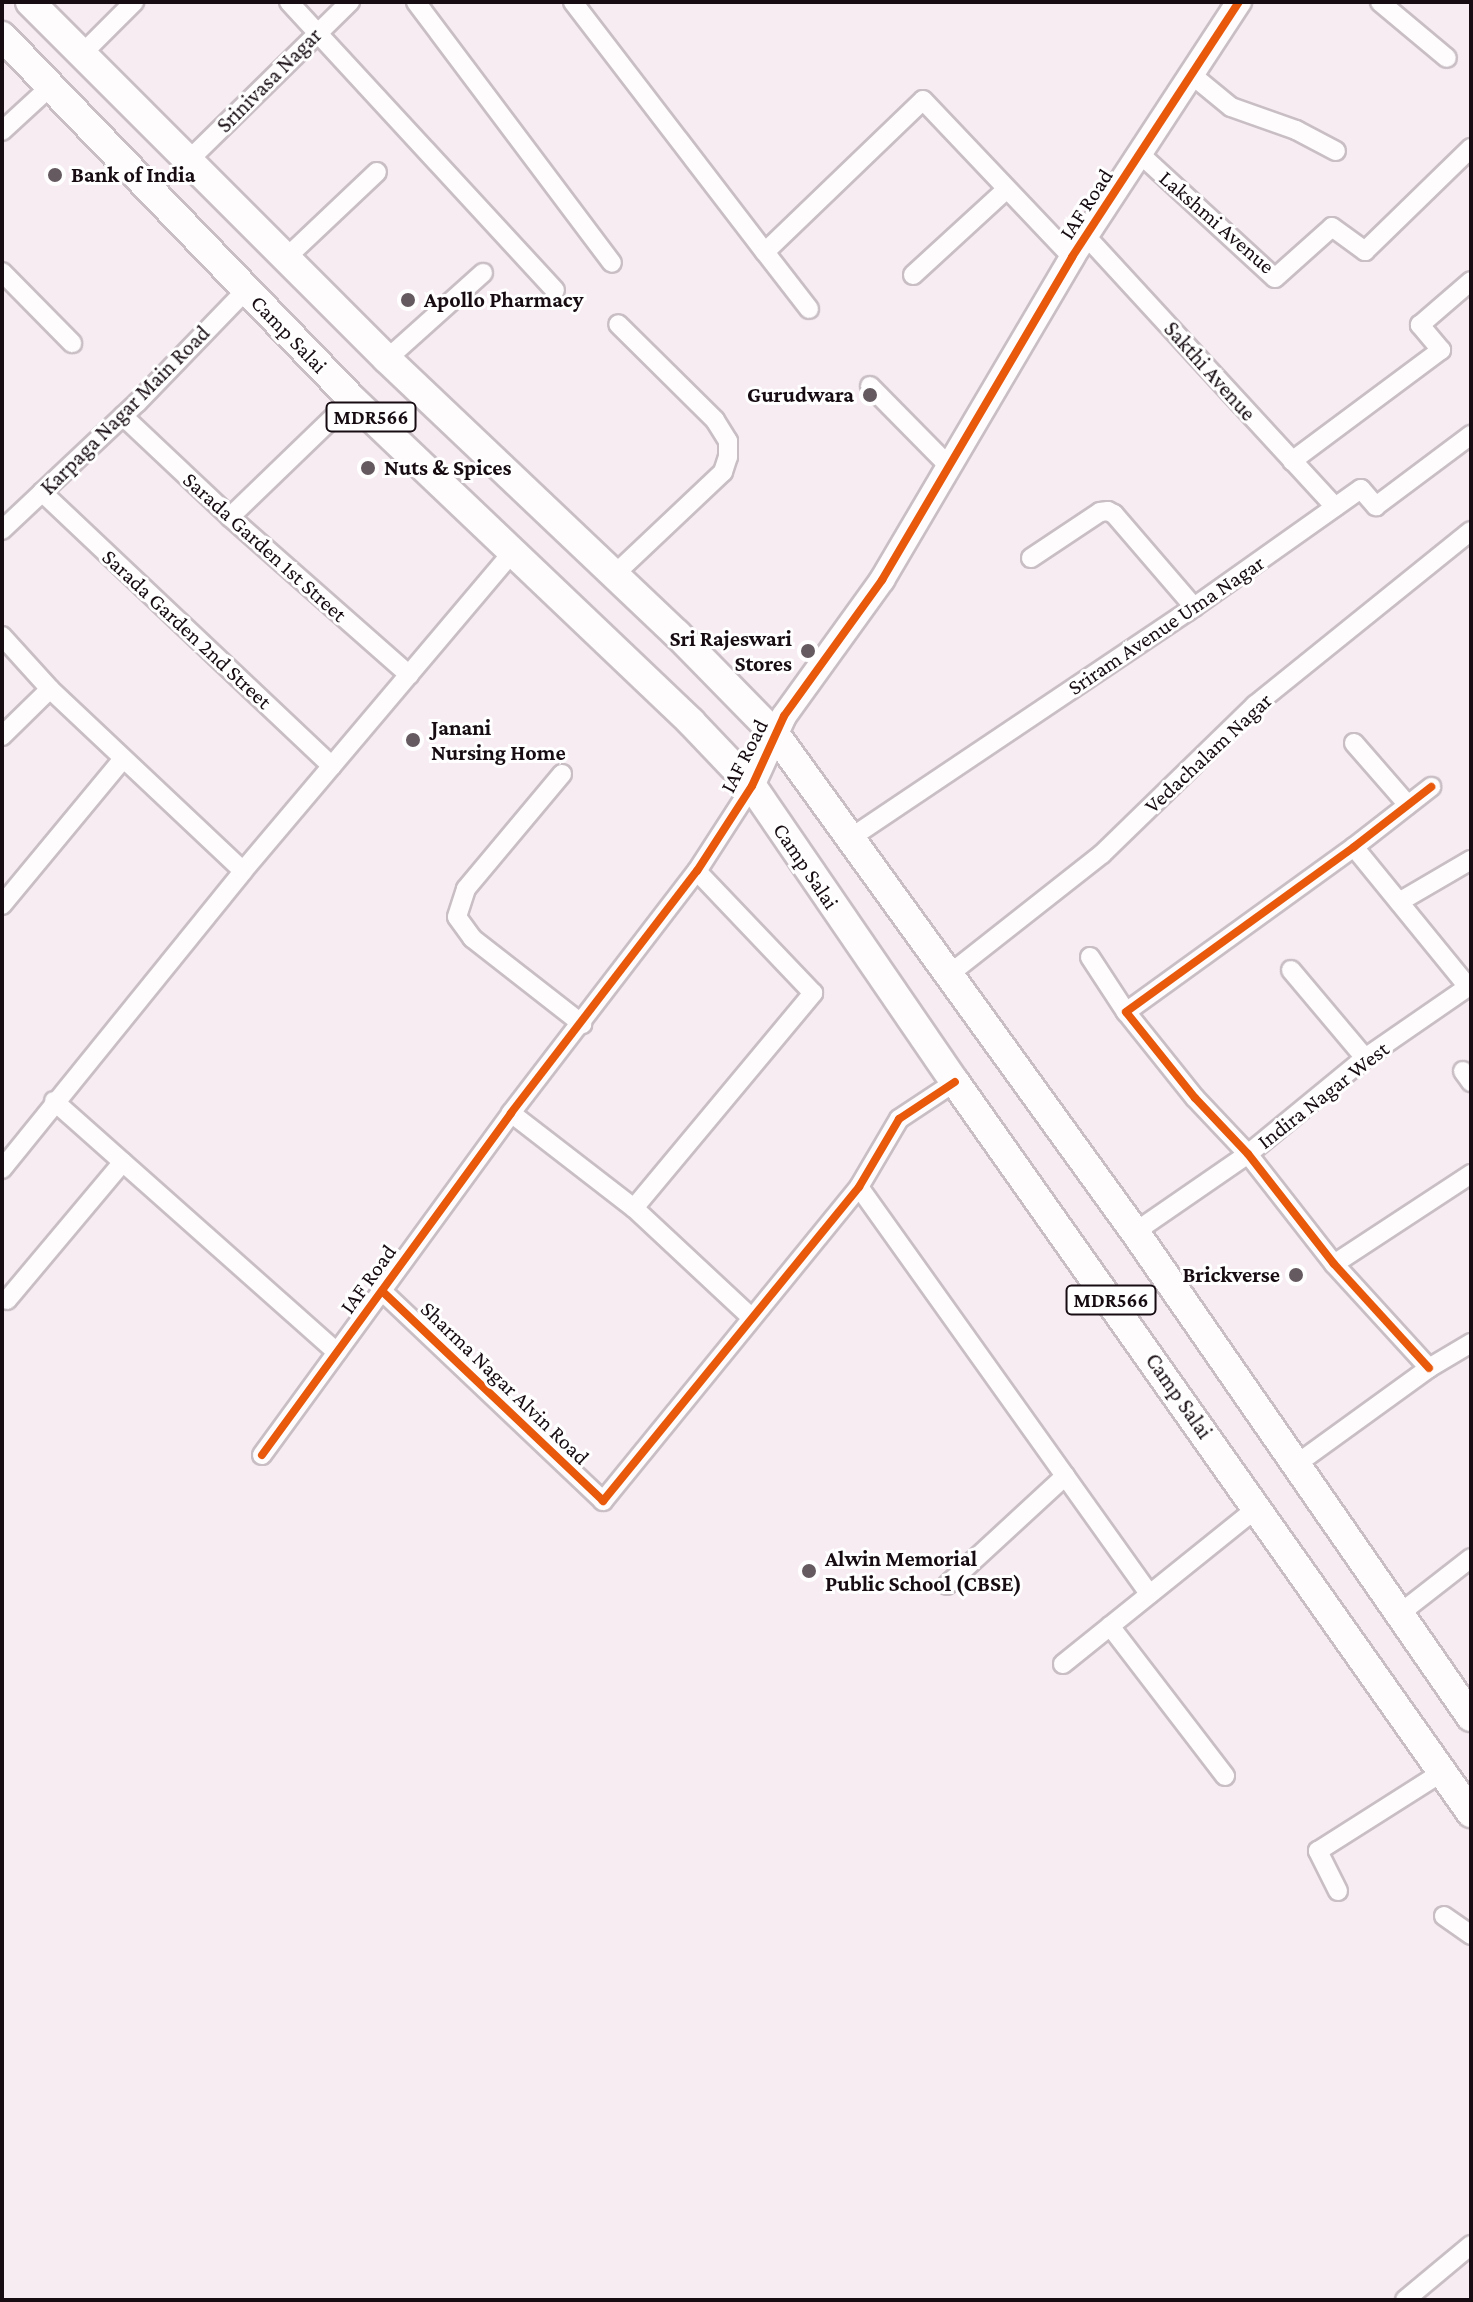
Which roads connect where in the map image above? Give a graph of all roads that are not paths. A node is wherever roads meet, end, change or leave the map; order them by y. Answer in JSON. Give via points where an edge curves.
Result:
{"nodes":[{"id":1,"x":30,"y":2,"type":"edge"},
{"id":2,"x":134,"y":2,"type":"edge"},
{"id":3,"x":289,"y":2,"type":"edge"},
{"id":4,"x":350,"y":2,"type":"edge"},
{"id":5,"x":416,"y":2,"type":"edge"},
{"id":6,"x":573,"y":2,"type":"edge"},
{"id":7,"x":1239,"y":2,"type":"edge"},
{"id":8,"x":1380,"y":2,"type":"edge"},
{"id":9,"x":317,"y":32,"type":"junction"},
{"id":10,"x":2,"y":36,"type":"edge"},
{"id":11,"x":82,"y":54,"type":"junction"},
{"id":12,"x":1447,"y":58,"type":"dead end"},
{"id":13,"x":1192,"y":75,"type":"junction"},
{"id":14,"x":51,"y":86,"type":"junction"},
{"id":15,"x":2,"y":131,"type":"edge"},
{"id":16,"x":1471,"y":148,"type":"edge"},
{"id":17,"x":1336,"y":151,"type":"dead end"},
{"id":18,"x":1140,"y":154,"type":"junction"},
{"id":19,"x":189,"y":160,"type":"junction"},
{"id":20,"x":377,"y":172,"type":"dead end"},
{"id":21,"x":1007,"y":189,"type":"junction"},
{"id":22,"x":1086,"y":236,"type":"junction"},
{"id":23,"x":765,"y":252,"type":"junction"},
{"id":24,"x":1072,"y":257,"type":"junction"},
{"id":25,"x":286,"y":258,"type":"junction"},
{"id":26,"x":612,"y":263,"type":"dead end"},
{"id":27,"x":2,"y":272,"type":"edge"},
{"id":28,"x":483,"y":273,"type":"dead end"},
{"id":29,"x":913,"y":275,"type":"dead end"},
{"id":30,"x":1471,"y":281,"type":"edge"},
{"id":31,"x":246,"y":290,"type":"junction"},
{"id":32,"x":555,"y":290,"type":"dead end"},
{"id":33,"x":809,"y":309,"type":"dead end"},
{"id":34,"x":618,"y":324,"type":"dead end"},
{"id":35,"x":72,"y":343,"type":"dead end"},
{"id":36,"x":387,"y":359,"type":"junction"},
{"id":37,"x":870,"y":386,"type":"dead end"},
{"id":38,"x":352,"y":399,"type":"junction"},
{"id":39,"x":123,"y":416,"type":"junction"},
{"id":40,"x":1471,"y":435,"type":"edge"},
{"id":41,"x":1292,"y":461,"type":"junction"},
{"id":42,"x":950,"y":467,"type":"junction"},
{"id":43,"x":42,"y":492,"type":"junction"},
{"id":44,"x":1335,"y":507,"type":"junction"},
{"id":45,"x":230,"y":517,"type":"junction"},
{"id":46,"x":2,"y":530,"type":"edge"},
{"id":47,"x":1471,"y":531,"type":"edge"},
{"id":48,"x":512,"y":553,"type":"junction"},
{"id":49,"x":1031,"y":558,"type":"dead end"},
{"id":50,"x":614,"y":575,"type":"junction"},
{"id":51,"x":1194,"y":607,"type":"junction"},
{"id":52,"x":2,"y":636,"type":"edge"},
{"id":53,"x":409,"y":675,"type":"junction"},
{"id":54,"x":50,"y":689,"type":"junction"},
{"id":55,"x":775,"y":734,"type":"junction"},
{"id":56,"x":2,"y":736,"type":"edge"},
{"id":57,"x":1354,"y":743,"type":"dead end"},
{"id":58,"x":122,"y":760,"type":"junction"},
{"id":59,"x":332,"y":766,"type":"junction"},
{"id":60,"x":562,"y":774,"type":"dead end"},
{"id":61,"x":752,"y":786,"type":"junction"},
{"id":62,"x":1431,"y":787,"type":"dead end"},
{"id":63,"x":1408,"y":805,"type":"junction"},
{"id":64,"x":852,"y":837,"type":"junction"},
{"id":65,"x":1354,"y":847,"type":"junction"},
{"id":66,"x":1471,"y":860,"type":"edge"},
{"id":67,"x":243,"y":871,"type":"junction"},
{"id":68,"x":697,"y":871,"type":"junction"},
{"id":69,"x":1399,"y":902,"type":"junction"},
{"id":70,"x":2,"y":905,"type":"edge"},
{"id":71,"x":1090,"y":957,"type":"dead end"},
{"id":72,"x":1291,"y":970,"type":"dead end"},
{"id":73,"x":947,"y":976,"type":"junction"},
{"id":74,"x":1470,"y":986,"type":"edge"},
{"id":75,"x":1126,"y":1012,"type":"junction"},
{"id":76,"x":582,"y":1024,"type":"junction"},
{"id":77,"x":1365,"y":1058,"type":"junction"},
{"id":78,"x":955,"y":1082,"type":"junction"},
{"id":79,"x":54,"y":1101,"type":"junction"},
{"id":80,"x":511,"y":1113,"type":"junction"},
{"id":81,"x":1248,"y":1154,"type":"junction"},
{"id":82,"x":123,"y":1162,"type":"junction"},
{"id":83,"x":2,"y":1169,"type":"edge"},
{"id":84,"x":1471,"y":1174,"type":"edge"},
{"id":85,"x":859,"y":1187,"type":"junction"},
{"id":86,"x":634,"y":1208,"type":"junction"},
{"id":87,"x":1135,"y":1232,"type":"junction"},
{"id":88,"x":1334,"y":1264,"type":"junction"},
{"id":89,"x":382,"y":1291,"type":"junction"},
{"id":90,"x":7,"y":1300,"type":"dead end"},
{"id":91,"x":752,"y":1318,"type":"junction"},
{"id":92,"x":1471,"y":1343,"type":"edge"},
{"id":93,"x":337,"y":1352,"type":"junction"},
{"id":94,"x":1429,"y":1368,"type":"junction"},
{"id":95,"x":262,"y":1455,"type":"dead end"},
{"id":96,"x":1298,"y":1463,"type":"junction"},
{"id":97,"x":1065,"y":1476,"type":"junction"},
{"id":98,"x":1258,"y":1507,"type":"junction"},
{"id":99,"x":1471,"y":1558,"type":"edge"},
{"id":100,"x":947,"y":1585,"type":"dead end"},
{"id":101,"x":1149,"y":1594,"type":"junction"},
{"id":102,"x":1399,"y":1614,"type":"junction"},
{"id":103,"x":1110,"y":1626,"type":"junction"},
{"id":104,"x":1063,"y":1664,"type":"dead end"},
{"id":105,"x":1471,"y":1717,"type":"edge"},
{"id":106,"x":1444,"y":1771,"type":"junction"},
{"id":107,"x":1225,"y":1776,"type":"dead end"},
{"id":108,"x":1471,"y":1813,"type":"edge"},
{"id":109,"x":1338,"y":1891,"type":"dead end"},
{"id":110,"x":1444,"y":1916,"type":"dead end"},
{"id":111,"x":1471,"y":1935,"type":"edge"},
{"id":112,"x":1471,"y":2245,"type":"edge"},
{"id":113,"x":1405,"y":2300,"type":"edge"}],
"edges":[{"from":1,"to":11,"type":"main road","number":"MDR566"},
{"from":2,"to":11,"type":"street"},
{"from":3,"to":9,"type":"street"},
{"from":4,"to":9,"type":"street","name":"Srinivasa Nagar"},
{"from":5,"to":26,"type":"street"},
{"from":6,"to":23,"type":"street"},
{"from":7,"to":13,"type":"street","name":"IAF Road"},
{"from":8,"to":12,"type":"street"},
{"from":9,"to":19,"type":"street","name":"Srinivasa Nagar"},
{"from":9,"to":32,"type":"street"},
{"from":10,"to":14,"type":"main road","name":"Camp Salai","number":"MDR566"},
{"from":11,"to":19,"type":"main road","number":"MDR566"},
{"from":13,"to":17,"type":"street","via":[[1231,107]]},
{"from":13,"to":18,"type":"street","name":"IAF Road"},
{"from":14,"to":15,"type":"street"},
{"from":14,"to":31,"type":"main road","name":"Camp Salai","number":"MDR566"},
{"from":16,"to":18,"type":"street","name":"Lakshmi Avenue","via":[[1365,251],[1332,227],[1275,278]]},
{"from":18,"to":22,"type":"street","name":"IAF Road"},
{"from":19,"to":25,"type":"main road","number":"MDR566"},
{"from":20,"to":25,"type":"street"},
{"from":21,"to":23,"type":"street","via":[[923,100]]},
{"from":21,"to":24,"type":"street"},
{"from":21,"to":29,"type":"street"},
{"from":22,"to":24,"type":"street","name":"IAF Road"},
{"from":22,"to":41,"type":"street","name":"Sakthi Avenue"},
{"from":23,"to":33,"type":"street"},
{"from":24,"to":42,"type":"street","name":"IAF Road"},
{"from":25,"to":36,"type":"main road","number":"MDR566"},
{"from":27,"to":35,"type":"street"},
{"from":28,"to":36,"type":"street"},
{"from":30,"to":41,"type":"street","via":[[1420,325],[1441,350]]},
{"from":31,"to":38,"type":"main road","name":"Camp Salai","number":"MDR566"},
{"from":31,"to":39,"type":"street","name":"Karpaga Nagar Main Road"},
{"from":34,"to":50,"type":"street","via":[[715,420],[728,441],[728,457],[723,472]]},
{"from":36,"to":50,"type":"main road","number":"MDR566"},
{"from":37,"to":42,"type":"street"},
{"from":38,"to":45,"type":"street"},
{"from":38,"to":48,"type":"main road","name":"Camp Salai","number":"MDR566"},
{"from":39,"to":43,"type":"street","name":"Karpaga Nagar Main Road"},
{"from":39,"to":45,"type":"street","name":"Sarada Garden 1st Street"},
{"from":40,"to":44,"type":"street","name":"Sriram Avenue Uma Nagar","via":[[1376,506],[1361,489]]},
{"from":41,"to":44,"type":"street","name":"Sakthi Avenue"},
{"from":42,"to":55,"type":"street","name":"IAF Road","via":[[882,580]]},
{"from":43,"to":46,"type":"street","name":"Karpaga Nagar Main Road"},
{"from":43,"to":59,"type":"street","name":"Sarada Garden 2nd Street"},
{"from":44,"to":51,"type":"street","name":"Sriram Avenue Uma Nagar"},
{"from":45,"to":53,"type":"street","name":"Sarada Garden 1st Street"},
{"from":47,"to":73,"type":"street","name":"Vedachalam Nagar","via":[[1255,705],[1102,854]]},
{"from":48,"to":53,"type":"street"},
{"from":48,"to":61,"type":"main road","name":"Camp Salai","number":"MDR566"},
{"from":49,"to":51,"type":"street","via":[[1108,511]]},
{"from":50,"to":55,"type":"main road","number":"MDR566"},
{"from":51,"to":64,"type":"street","name":"Sriram Avenue Uma Nagar"},
{"from":52,"to":54,"type":"street"},
{"from":53,"to":59,"type":"street"},
{"from":54,"to":56,"type":"street"},
{"from":54,"to":58,"type":"street"},
{"from":55,"to":61,"type":"street","name":"IAF Road"},
{"from":55,"to":64,"type":"main road","number":"MDR566"},
{"from":57,"to":63,"type":"street"},
{"from":58,"to":67,"type":"street"},
{"from":58,"to":70,"type":"street"},
{"from":59,"to":67,"type":"street"},
{"from":60,"to":76,"type":"street","via":[[466,889],[457,917],[472,938]]},
{"from":61,"to":68,"type":"street","name":"IAF Road"},
{"from":61,"to":78,"type":"main road","name":"Camp Salai","number":"MDR566"},
{"from":62,"to":63,"type":"street"},
{"from":63,"to":65,"type":"street"},
{"from":64,"to":73,"type":"main road","number":"MDR566"},
{"from":65,"to":69,"type":"street"},
{"from":65,"to":75,"type":"street"},
{"from":66,"to":69,"type":"street"},
{"from":67,"to":79,"type":"street"},
{"from":68,"to":76,"type":"street","name":"IAF Road"},
{"from":68,"to":86,"type":"street","via":[[813,993]]},
{"from":69,"to":74,"type":"street"},
{"from":71,"to":75,"type":"street"},
{"from":72,"to":77,"type":"street"},
{"from":73,"to":87,"type":"main road","number":"MDR566"},
{"from":74,"to":77,"type":"street","name":"Indira Nagar West"},
{"from":75,"to":81,"type":"street"},
{"from":76,"to":80,"type":"street","name":"IAF Road"},
{"from":77,"to":81,"type":"street","name":"Indira Nagar West"},
{"from":78,"to":85,"type":"street","via":[[899,1119]]},
{"from":78,"to":98,"type":"main road","name":"Camp Salai","number":"MDR566"},
{"from":79,"to":82,"type":"street"},
{"from":79,"to":83,"type":"street"},
{"from":80,"to":86,"type":"street"},
{"from":80,"to":89,"type":"street","name":"IAF Road"},
{"from":81,"to":87,"type":"street","name":"Indira Nagar West"},
{"from":81,"to":88,"type":"street"},
{"from":82,"to":90,"type":"street"},
{"from":82,"to":93,"type":"street"},
{"from":84,"to":88,"type":"street"},
{"from":85,"to":91,"type":"street"},
{"from":85,"to":97,"type":"street"},
{"from":86,"to":91,"type":"street"},
{"from":87,"to":96,"type":"main road","number":"MDR566"},
{"from":88,"to":94,"type":"street"},
{"from":89,"to":91,"type":"street","name":"Sharma Nagar Alvin Road","via":[[603,1501]]},
{"from":89,"to":93,"type":"street","name":"IAF Road"},
{"from":92,"to":94,"type":"street"},
{"from":93,"to":95,"type":"street","name":"IAF Road"},
{"from":94,"to":96,"type":"street"},
{"from":96,"to":102,"type":"main road","number":"MDR566"},
{"from":97,"to":100,"type":"street"},
{"from":97,"to":101,"type":"street"},
{"from":98,"to":101,"type":"street"},
{"from":98,"to":106,"type":"main road","name":"Camp Salai","number":"MDR566"},
{"from":99,"to":102,"type":"street"},
{"from":101,"to":103,"type":"street"},
{"from":102,"to":105,"type":"main road","number":"MDR566"},
{"from":103,"to":104,"type":"street"},
{"from":103,"to":107,"type":"street"},
{"from":106,"to":108,"type":"main road","name":"Camp Salai","number":"MDR566"},
{"from":106,"to":109,"type":"street","via":[[1318,1851]]},
{"from":110,"to":111,"type":"street"},
{"from":112,"to":113,"type":"street"}]}
